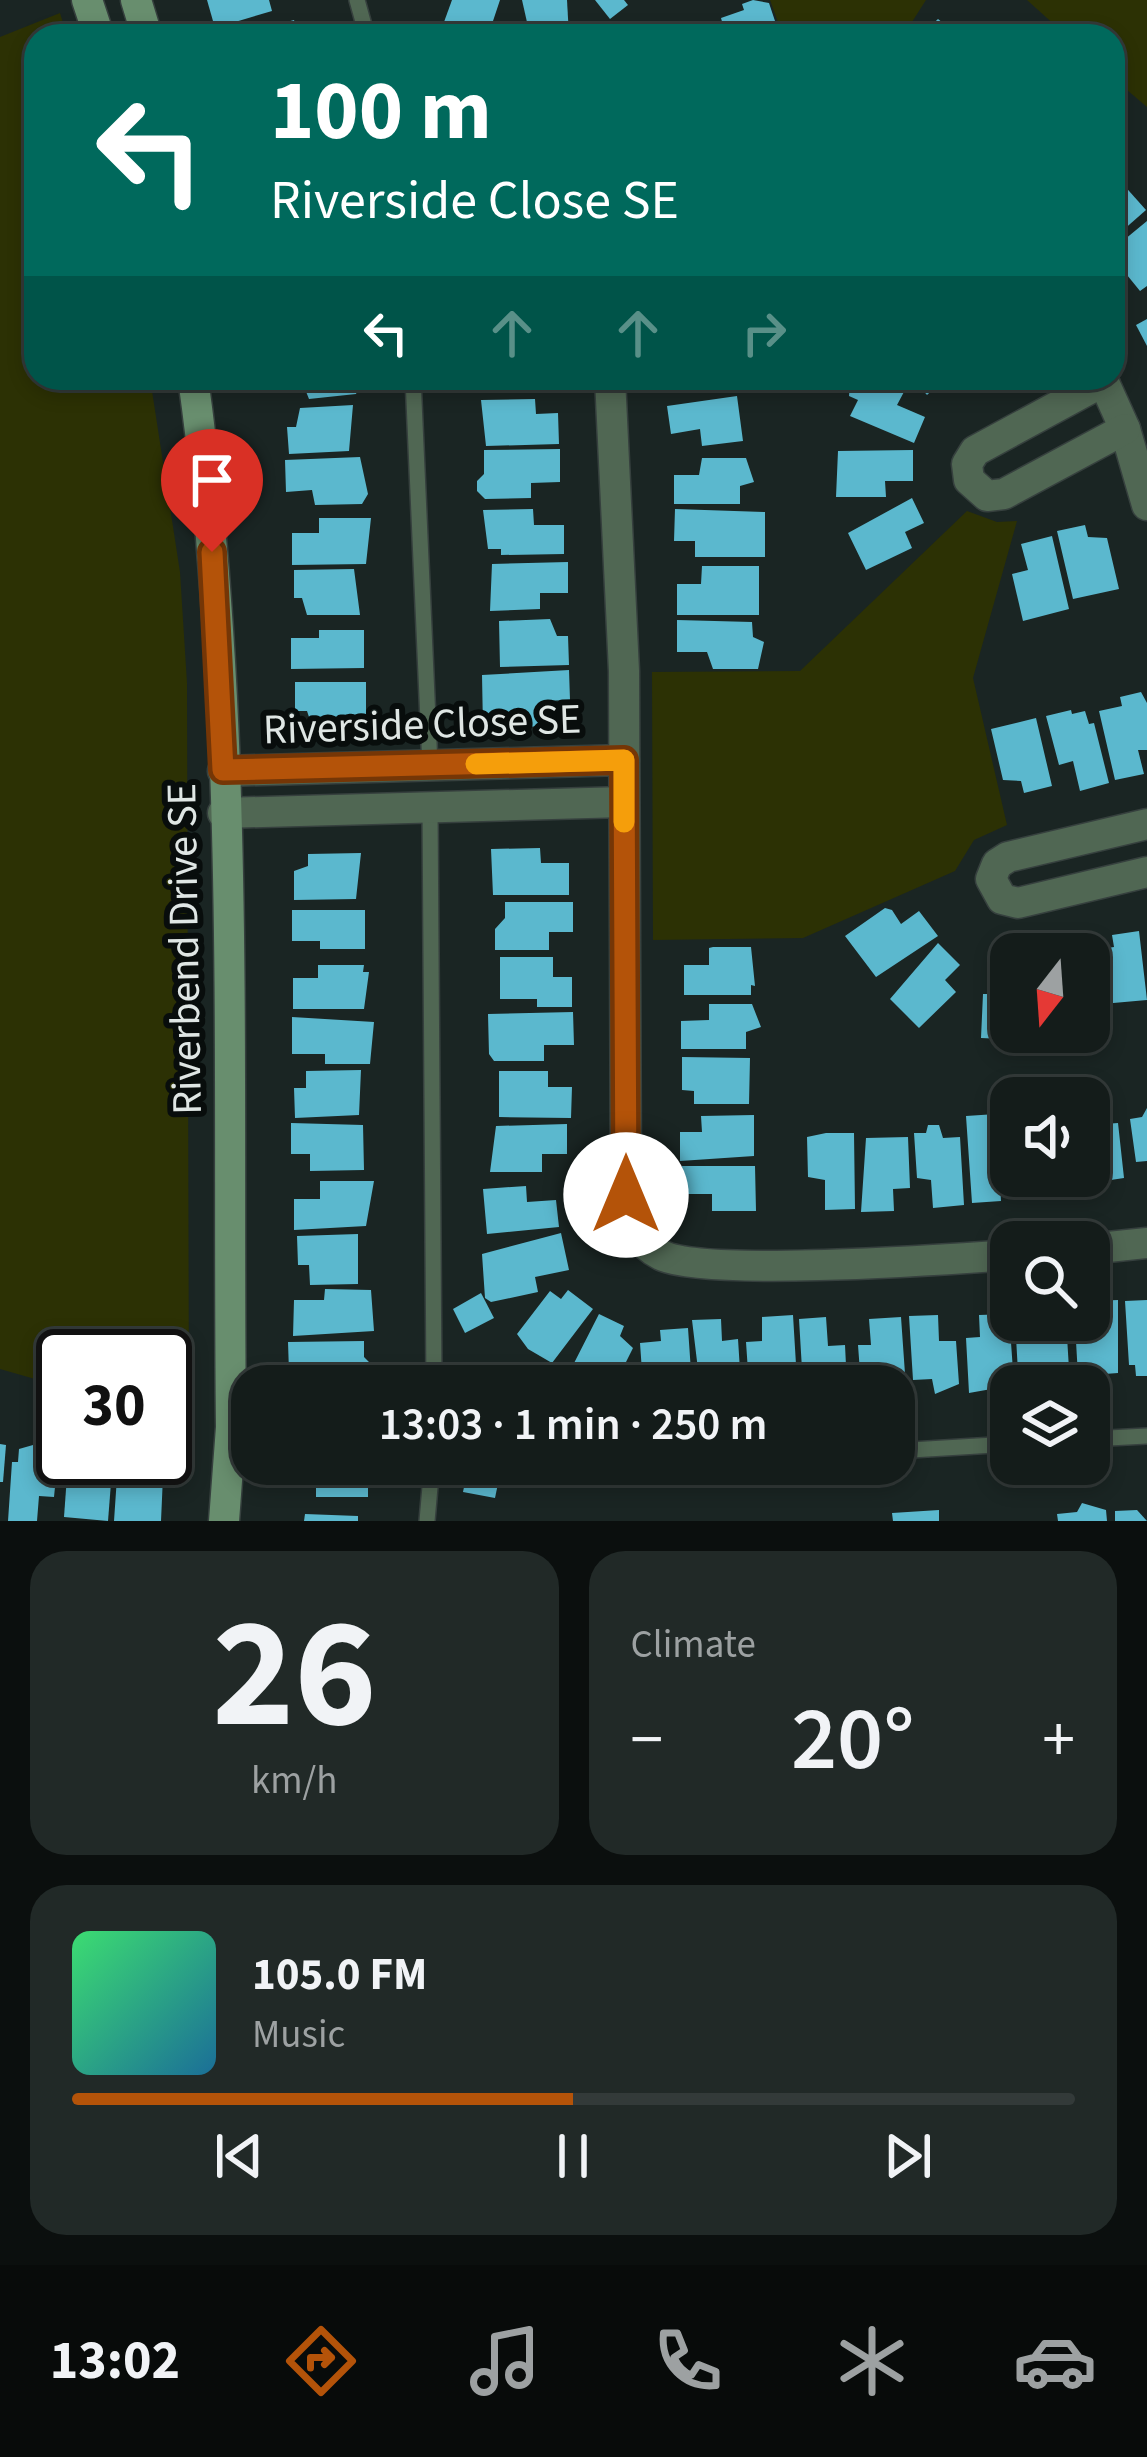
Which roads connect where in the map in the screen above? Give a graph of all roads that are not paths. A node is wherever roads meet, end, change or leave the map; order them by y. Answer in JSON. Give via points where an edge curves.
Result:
{"nodes":[{"id":1,"x":194,"y":390,"type":"edge"},
{"id":2,"x":413,"y":390,"type":"edge"},
{"id":3,"x":611,"y":390,"type":"edge"},
{"id":4,"x":1085,"y":390,"type":"edge"},
{"id":5,"x":1107,"y":390,"type":"edge"},
{"id":6,"x":1125,"y":429,"type":"junction"},
{"id":7,"x":1147,"y":505,"type":"edge"},
{"id":8,"x":624,"y":760,"type":"junction"},
{"id":9,"x":430,"y":766,"type":"junction"},
{"id":10,"x":223,"y":770,"type":"junction"},
{"id":11,"x":624,"y":802,"type":"junction"},
{"id":12,"x":430,"y":807,"type":"junction"},
{"id":13,"x":223,"y":813,"type":"junction"},
{"id":14,"x":1147,"y":824,"type":"edge"},
{"id":15,"x":1147,"y":872,"type":"edge"},
{"id":16,"x":1147,"y":1243,"type":"edge"},
{"id":17,"x":1110,"y":1247,"type":"edge"},
{"id":18,"x":990,"y":1256,"type":"edge"},
{"id":19,"x":434,"y":1365,"type":"edge"},
{"id":20,"x":1147,"y":1436,"type":"edge"},
{"id":21,"x":1110,"y":1438,"type":"edge"},
{"id":22,"x":990,"y":1445,"type":"edge"},
{"id":23,"x":915,"y":1450,"type":"edge"},
{"id":24,"x":430,"y":1485,"type":"edge"},
{"id":25,"x":224,"y":1521,"type":"edge"},
{"id":26,"x":427,"y":1521,"type":"edge"}],
"edges":[{"from":1,"to":10,"type":"street","name":"Riverbend Drive SE","via":[[216,590]]},
{"from":2,"to":9,"type":"lane"},
{"from":3,"to":8,"type":"street","name":"Riverside Close SE"},
{"from":4,"to":6,"type":"street","via":[[975,451],[969,480],[987,496],[1004,494]]},
{"from":5,"to":6,"type":"street"},
{"from":6,"to":7,"type":"street"},
{"from":8,"to":9,"type":"street","name":"Riverside Close SE"},
{"from":8,"to":11,"type":"street","name":"Riverside Close SE"},
{"from":9,"to":10,"type":"street","name":"Riverside Close SE"},
{"from":10,"to":13,"type":"street","name":"Riverbend Drive SE"},
{"from":11,"to":12,"type":"street","name":"Riverside Close SE"},
{"from":11,"to":18,"type":"street","name":"Riverside Close SE","via":[[626,1195],[641,1240],[687,1261]]},
{"from":12,"to":13,"type":"street","name":"Riverside Close SE"},
{"from":12,"to":19,"type":"lane"},
{"from":13,"to":25,"type":"street","name":"Riverbend Drive SE","via":[[231,1427]]},
{"from":14,"to":15,"type":"street","via":[[1008,857],[992,879],[1002,899],[1018,903]]},
{"from":16,"to":17,"type":"street"},
{"from":20,"to":21,"type":"lane"},
{"from":22,"to":23,"type":"lane"},
{"from":24,"to":26,"type":"lane"}]}
